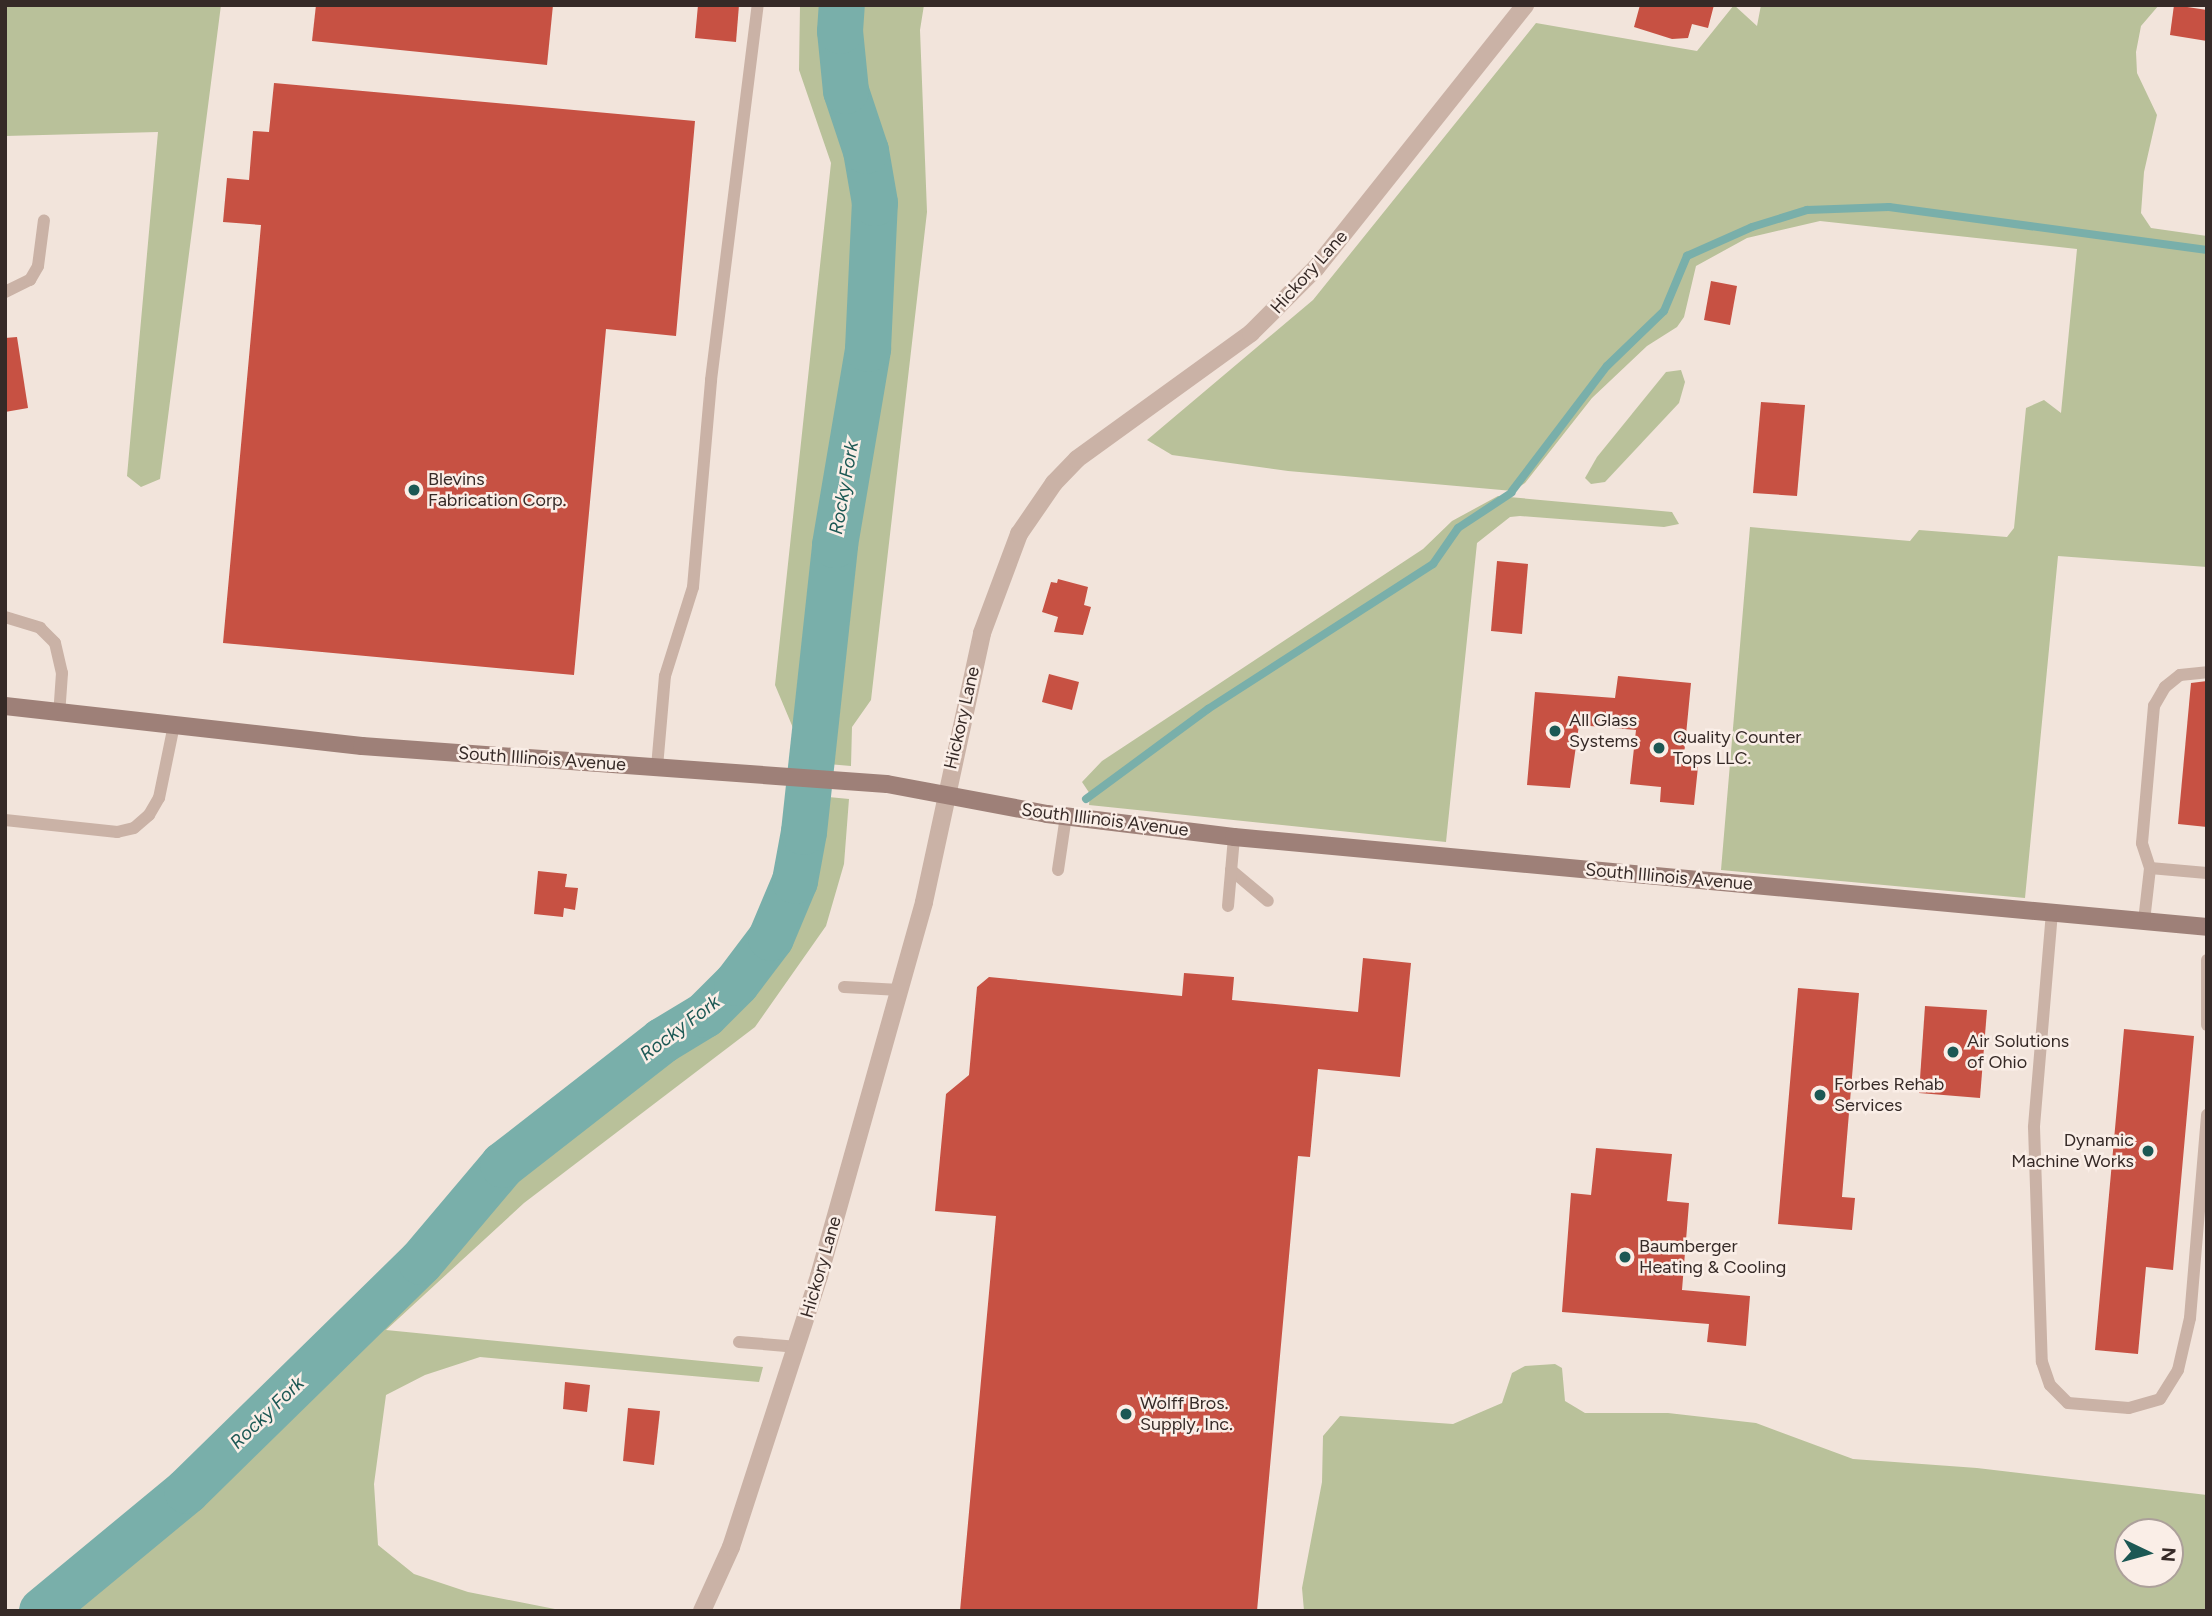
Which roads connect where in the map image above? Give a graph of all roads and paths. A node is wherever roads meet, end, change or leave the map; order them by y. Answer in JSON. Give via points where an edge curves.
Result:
{"nodes":[{"id":1,"x":758,"y":5,"type":"edge"},
{"id":2,"x":1525,"y":5,"type":"edge"},
{"id":3,"x":44,"y":220,"type":"dead end"},
{"id":4,"x":5,"y":292,"type":"edge"},
{"id":5,"x":5,"y":617,"type":"edge"},
{"id":6,"x":2207,"y":672,"type":"edge"},
{"id":7,"x":5,"y":706,"type":"edge"},
{"id":8,"x":59,"y":712,"type":"junction"},
{"id":9,"x":174,"y":725,"type":"junction"},
{"id":10,"x":657,"y":767,"type":"junction"},
{"id":11,"x":945,"y":795,"type":"junction"},
{"id":12,"x":1066,"y":816,"type":"junction"},
{"id":13,"x":5,"y":820,"type":"edge"},
{"id":14,"x":1234,"y":836,"type":"junction"},
{"id":15,"x":2150,"y":868,"type":"junction"},
{"id":16,"x":1058,"y":870,"type":"dead end"},
{"id":17,"x":1231,"y":870,"type":"junction"},
{"id":18,"x":2207,"y":873,"type":"edge"},
{"id":19,"x":1268,"y":901,"type":"dead end"},
{"id":20,"x":1228,"y":906,"type":"dead end"},
{"id":21,"x":2052,"y":912,"type":"junction"},
{"id":22,"x":2144,"y":921,"type":"junction"},
{"id":23,"x":2207,"y":926,"type":"edge"},
{"id":24,"x":2207,"y":960,"type":"edge"},
{"id":25,"x":844,"y":987,"type":"dead end"},
{"id":26,"x":900,"y":990,"type":"junction"},
{"id":27,"x":2207,"y":1025,"type":"edge"},
{"id":28,"x":2207,"y":1115,"type":"edge"},
{"id":29,"x":739,"y":1342,"type":"dead end"},
{"id":30,"x":798,"y":1347,"type":"junction"},
{"id":31,"x":702,"y":1611,"type":"edge"}],
"edges":[{"from":1,"to":10,"type":"lane","via":[[711,380],[693,587],[665,676]]},
{"from":2,"to":11,"type":"street","name":"Hickory Lane","via":[[1335,246],[1297,287],[1251,333],[1095,445],[1054,483],[1019,534],[994,591]]},
{"from":3,"to":4,"type":"lane","via":[[38,266],[30,280]]},
{"from":5,"to":8,"type":"lane","via":[[40,628],[55,643],[62,673]]},
{"from":6,"to":15,"type":"lane","via":[[2180,675],[2165,687],[2154,706],[2141,843]]},
{"from":7,"to":8,"type":"main road","name":"South Illinois Avenue"},
{"from":8,"to":9,"type":"main road","name":"South Illinois Avenue"},
{"from":9,"to":10,"type":"main road","name":"South Illinois Avenue","via":[[362,746]]},
{"from":9,"to":13,"type":"lane","via":[[159,798],[149,816],[134,828],[117,832]]},
{"from":10,"to":11,"type":"main road","name":"South Illinois Avenue","via":[[874,783]]},
{"from":11,"to":12,"type":"main road","name":"South Illinois Avenue"},
{"from":11,"to":26,"type":"street","name":"Hickory Lane","via":[[935,856]]},
{"from":12,"to":14,"type":"main road","name":"South Illinois Avenue"},
{"from":12,"to":16,"type":"lane"},
{"from":14,"to":17,"type":"lane"},
{"from":14,"to":21,"type":"main road","name":"South Illinois Avenue"},
{"from":15,"to":18,"type":"lane"},
{"from":15,"to":22,"type":"lane"},
{"from":17,"to":19,"type":"lane"},
{"from":17,"to":20,"type":"lane"},
{"from":21,"to":22,"type":"main road","name":"South Illinois Avenue"},
{"from":21,"to":28,"type":"lane","via":[[2034,1128],[2042,1362],[2050,1385],[2068,1403],[2129,1408],[2160,1399],[2178,1370],[2190,1318]]},
{"from":22,"to":23,"type":"main road","name":"South Illinois Avenue"},
{"from":24,"to":27,"type":"lane"},
{"from":25,"to":26,"type":"lane"},
{"from":26,"to":30,"type":"street","name":"Hickory Lane"},
{"from":29,"to":30,"type":"lane"},
{"from":30,"to":31,"type":"street","name":"Hickory Lane","via":[[731,1547]]}]}
